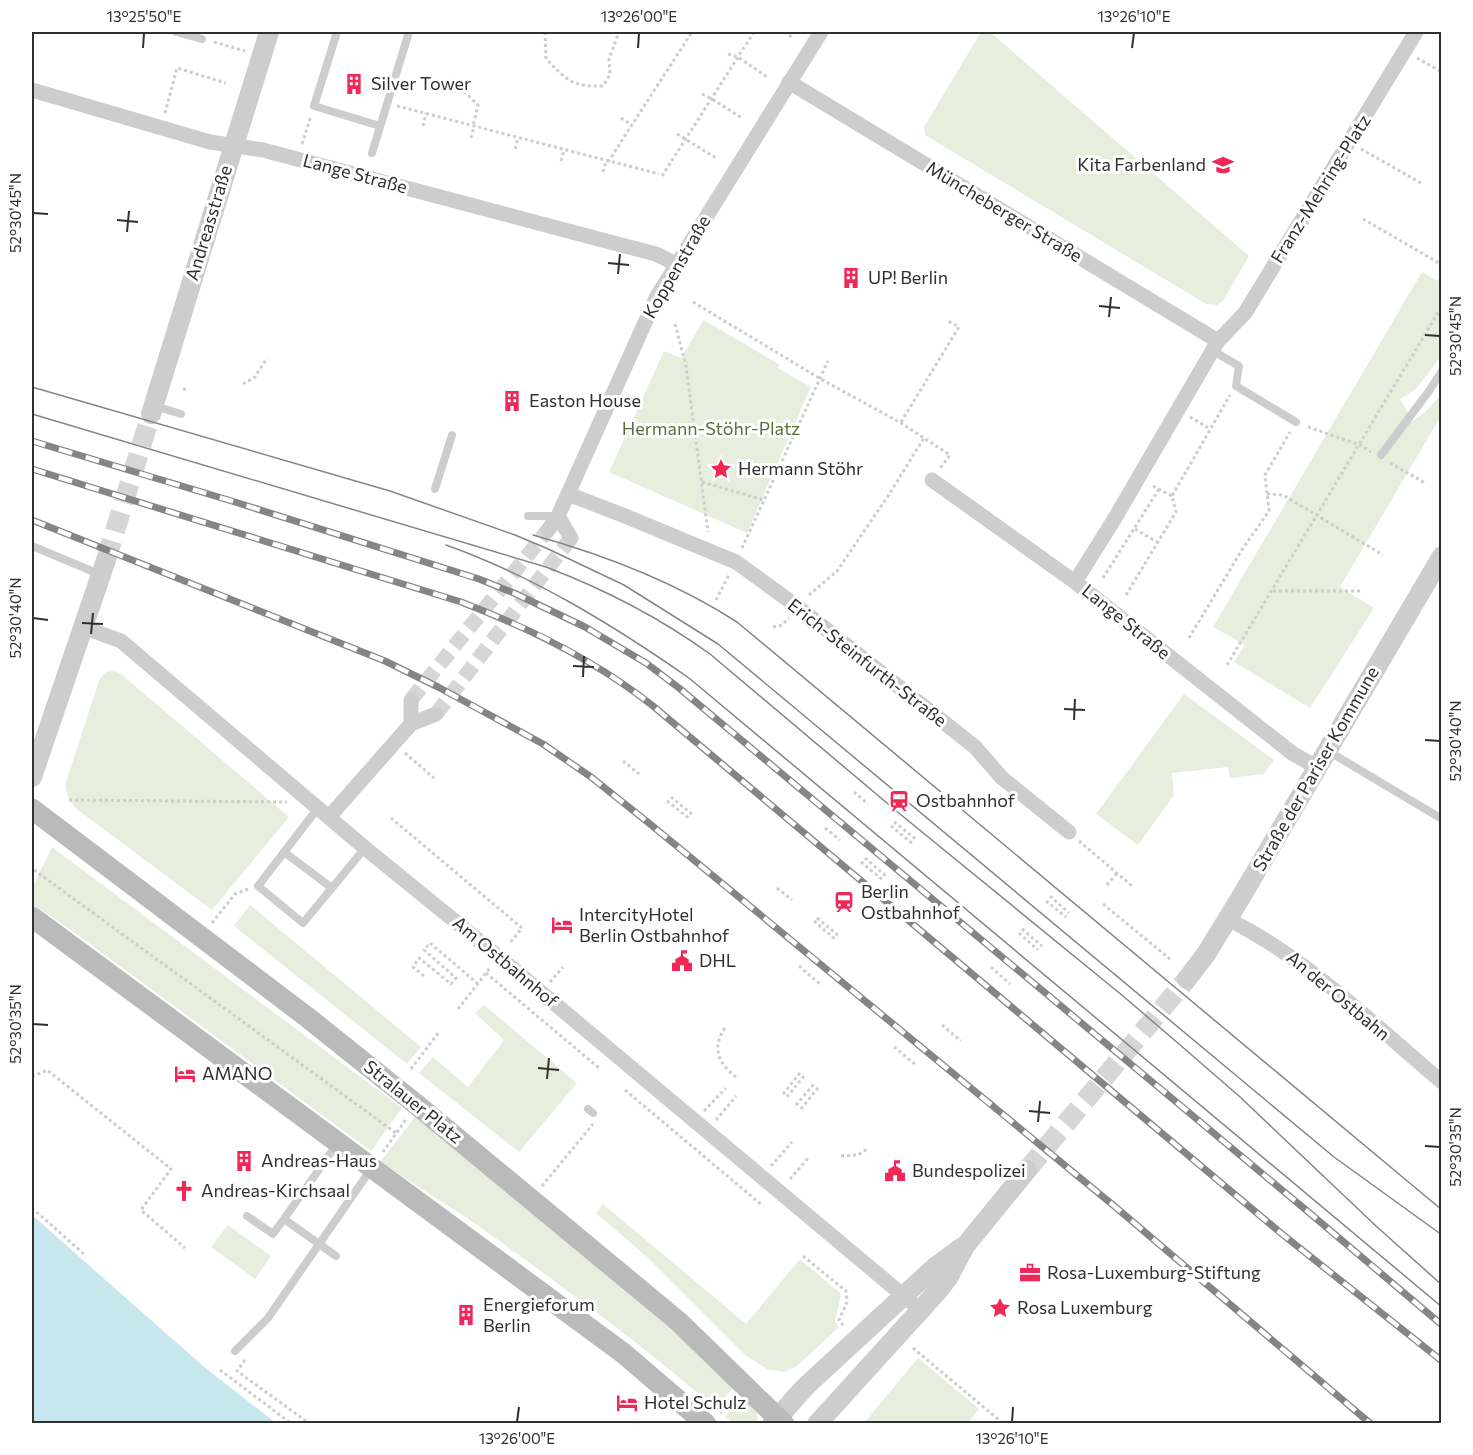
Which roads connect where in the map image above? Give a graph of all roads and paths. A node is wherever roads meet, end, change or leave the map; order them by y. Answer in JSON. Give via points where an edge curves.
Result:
{"nodes":[{"id":1,"x":176,"y":32,"type":"edge"},
{"id":2,"x":269,"y":32,"type":"edge"},
{"id":3,"x":337,"y":32,"type":"edge"},
{"id":4,"x":409,"y":32,"type":"edge"},
{"id":5,"x":545,"y":32,"type":"edge"},
{"id":6,"x":619,"y":32,"type":"edge"},
{"id":7,"x":692,"y":32,"type":"edge"},
{"id":8,"x":754,"y":32,"type":"edge"},
{"id":9,"x":784,"y":32,"type":"edge"},
{"id":10,"x":821,"y":32,"type":"edge"},
{"id":11,"x":1416,"y":32,"type":"edge"},
{"id":12,"x":792,"y":37,"type":"dead end"},
{"id":13,"x":202,"y":39,"type":"joint"},
{"id":14,"x":1404,"y":51,"type":"junction"},
{"id":15,"x":728,"y":54,"type":"dead end"},
{"id":16,"x":261,"y":56,"type":"junction"},
{"id":17,"x":738,"y":57,"type":"junction"},
{"id":18,"x":1442,"y":72,"type":"edge"},
{"id":19,"x":767,"y":77,"type":"dead end"},
{"id":20,"x":451,"y":80,"type":"dead end"},
{"id":21,"x":789,"y":82,"type":"junction"},
{"id":22,"x":226,"y":83,"type":"dead end"},
{"id":23,"x":32,"y":90,"type":"edge"},
{"id":24,"x":702,"y":94,"type":"dead end"},
{"id":25,"x":712,"y":99,"type":"junction"},
{"id":26,"x":314,"y":106,"type":"junction"},
{"id":27,"x":404,"y":107,"type":"dead end"},
{"id":28,"x":426,"y":113,"type":"junction"},
{"id":29,"x":621,"y":118,"type":"dead end"},
{"id":30,"x":742,"y":118,"type":"dead end"},
{"id":31,"x":632,"y":125,"type":"junction"},
{"id":32,"x":380,"y":126,"type":"junction"},
{"id":33,"x":423,"y":126,"type":"dead end"},
{"id":34,"x":474,"y":126,"type":"junction"},
{"id":35,"x":160,"y":128,"type":"junction"},
{"id":36,"x":677,"y":134,"type":"dead end"},
{"id":37,"x":471,"y":138,"type":"dead end"},
{"id":38,"x":518,"y":138,"type":"junction"},
{"id":39,"x":686,"y":138,"type":"junction"},
{"id":40,"x":1349,"y":143,"type":"junction"},
{"id":41,"x":233,"y":145,"type":"junction"},
{"id":42,"x":302,"y":146,"type":"dead end"},
{"id":43,"x":515,"y":149,"type":"dead end"},
{"id":44,"x":564,"y":150,"type":"junction"},
{"id":45,"x":372,"y":153,"type":"dead end"},
{"id":46,"x":716,"y":158,"type":"dead end"},
{"id":47,"x":561,"y":161,"type":"dead end"},
{"id":48,"x":607,"y":161,"type":"junction"},
{"id":49,"x":603,"y":172,"type":"dead end"},
{"id":50,"x":1421,"y":183,"type":"dead end"},
{"id":51,"x":1363,"y":219,"type":"dead end"},
{"id":52,"x":1442,"y":258,"type":"edge"},
{"id":53,"x":676,"y":264,"type":"junction"},
{"id":54,"x":693,"y":302,"type":"dead end"},
{"id":55,"x":1442,"y":306,"type":"edge"},
{"id":56,"x":948,"y":321,"type":"dead end"},
{"id":57,"x":675,"y":324,"type":"dead end"},
{"id":58,"x":1215,"y":346,"type":"junction"},
{"id":59,"x":267,"y":358,"type":"dead end"},
{"id":60,"x":828,"y":362,"type":"dead end"},
{"id":61,"x":1442,"y":371,"type":"edge"},
{"id":62,"x":819,"y":378,"type":"junction"},
{"id":63,"x":243,"y":384,"type":"dead end"},
{"id":64,"x":1236,"y":386,"type":"junction"},
{"id":65,"x":183,"y":388,"type":"dead end"},
{"id":66,"x":188,"y":390,"type":"dead end"},
{"id":67,"x":152,"y":410,"type":"joint"},
{"id":68,"x":1178,"y":410,"type":"junction"},
{"id":69,"x":181,"y":414,"type":"dead end"},
{"id":70,"x":1296,"y":422,"type":"junction"},
{"id":71,"x":901,"y":423,"type":"junction"},
{"id":72,"x":1211,"y":429,"type":"junction"},
{"id":73,"x":452,"y":435,"type":"dead end"},
{"id":74,"x":924,"y":438,"type":"junction"},
{"id":75,"x":1360,"y":445,"type":"junction"},
{"id":76,"x":950,"y":455,"type":"dead end"},
{"id":77,"x":1379,"y":455,"type":"joint"},
{"id":78,"x":1388,"y":461,"type":"dead end"},
{"id":79,"x":1138,"y":478,"type":"junction"},
{"id":80,"x":932,"y":480,"type":"dead end"},
{"id":81,"x":702,"y":482,"type":"junction"},
{"id":82,"x":1425,"y":483,"type":"dead end"},
{"id":83,"x":435,"y":489,"type":"dead end"},
{"id":84,"x":1159,"y":489,"type":"junction"},
{"id":85,"x":568,"y":494,"type":"junction"},
{"id":86,"x":1267,"y":494,"type":"junction"},
{"id":87,"x":1172,"y":496,"type":"junction"},
{"id":88,"x":764,"y":500,"type":"junction"},
{"id":89,"x":1318,"y":515,"type":"junction"},
{"id":90,"x":528,"y":516,"type":"dead end"},
{"id":91,"x":558,"y":516,"type":"junction"},
{"id":92,"x":1115,"y":518,"type":"junction"},
{"id":93,"x":1135,"y":529,"type":"junction"},
{"id":94,"x":548,"y":530,"type":"tunnel mouth"},
{"id":95,"x":571,"y":538,"type":"dead end"},
{"id":96,"x":1158,"y":543,"type":"junction"},
{"id":97,"x":32,"y":546,"type":"edge"},
{"id":98,"x":710,"y":552,"type":"junction"},
{"id":99,"x":1383,"y":555,"type":"dead end"},
{"id":100,"x":1442,"y":556,"type":"edge"},
{"id":101,"x":736,"y":562,"type":"junction"},
{"id":102,"x":103,"y":567,"type":"joint"},
{"id":103,"x":1103,"y":578,"type":"dead end"},
{"id":104,"x":1075,"y":582,"type":"junction"},
{"id":105,"x":1273,"y":591,"type":"junction"},
{"id":106,"x":1361,"y":591,"type":"dead end"},
{"id":107,"x":1126,"y":596,"type":"dead end"},
{"id":108,"x":716,"y":600,"type":"dead end"},
{"id":109,"x":798,"y":607,"type":"junction"},
{"id":110,"x":83,"y":627,"type":"junction"},
{"id":111,"x":1189,"y":638,"type":"dead end"},
{"id":112,"x":1227,"y":665,"type":"dead end"},
{"id":113,"x":411,"y":700,"type":"tunnel mouth"},
{"id":114,"x":436,"y":714,"type":"tunnel mouth"},
{"id":115,"x":411,"y":724,"type":"junction"},
{"id":116,"x":395,"y":744,"type":"junction"},
{"id":117,"x":1326,"y":750,"type":"junction"},
{"id":118,"x":623,"y":761,"type":"dead end"},
{"id":119,"x":1317,"y":767,"type":"junction"},
{"id":120,"x":639,"y":774,"type":"dead end"},
{"id":121,"x":32,"y":777,"type":"edge"},
{"id":122,"x":434,"y":778,"type":"dead end"},
{"id":123,"x":854,"y":792,"type":"dead end"},
{"id":124,"x":671,"y":797,"type":"dead end"},
{"id":125,"x":69,"y":800,"type":"dead end"},
{"id":126,"x":667,"y":801,"type":"dead end"},
{"id":127,"x":289,"y":802,"type":"dead end"},
{"id":128,"x":868,"y":804,"type":"dead end"},
{"id":129,"x":32,"y":810,"type":"edge"},
{"id":130,"x":324,"y":812,"type":"junction"},
{"id":131,"x":693,"y":815,"type":"dead end"},
{"id":132,"x":391,"y":818,"type":"dead end"},
{"id":133,"x":690,"y":819,"type":"dead end"},
{"id":134,"x":1442,"y":819,"type":"edge"},
{"id":135,"x":892,"y":824,"type":"dead end"},
{"id":136,"x":825,"y":828,"type":"dead end"},
{"id":137,"x":1069,"y":832,"type":"joint"},
{"id":138,"x":840,"y":840,"type":"dead end"},
{"id":139,"x":915,"y":842,"type":"dead end"},
{"id":140,"x":365,"y":848,"type":"junction"},
{"id":141,"x":284,"y":852,"type":"junction"},
{"id":142,"x":863,"y":860,"type":"dead end"},
{"id":143,"x":34,"y":870,"type":"dead end"},
{"id":144,"x":1117,"y":873,"type":"junction"},
{"id":145,"x":886,"y":879,"type":"dead end"},
{"id":146,"x":1107,"y":885,"type":"dead end"},
{"id":147,"x":258,"y":886,"type":"junction"},
{"id":148,"x":1132,"y":886,"type":"dead end"},
{"id":149,"x":332,"y":888,"type":"junction"},
{"id":150,"x":777,"y":888,"type":"dead end"},
{"id":151,"x":1050,"y":896,"type":"dead end"},
{"id":152,"x":792,"y":900,"type":"dead end"},
{"id":153,"x":1046,"y":901,"type":"dead end"},
{"id":154,"x":1102,"y":904,"type":"dead end"},
{"id":155,"x":1069,"y":913,"type":"dead end"},
{"id":156,"x":32,"y":917,"type":"edge"},
{"id":157,"x":1066,"y":917,"type":"dead end"},
{"id":158,"x":1228,"y":919,"type":"junction"},
{"id":159,"x":1022,"y":929,"type":"dead end"},
{"id":160,"x":1019,"y":933,"type":"dead end"},
{"id":161,"x":839,"y":936,"type":"dead end"},
{"id":162,"x":201,"y":937,"type":"junction"},
{"id":163,"x":836,"y":940,"type":"dead end"},
{"id":164,"x":1041,"y":946,"type":"dead end"},
{"id":165,"x":1038,"y":950,"type":"dead end"},
{"id":166,"x":499,"y":957,"type":"junction"},
{"id":167,"x":1170,"y":959,"type":"dead end"},
{"id":168,"x":799,"y":966,"type":"dead end"},
{"id":169,"x":990,"y":967,"type":"dead end"},
{"id":170,"x":486,"y":973,"type":"junction"},
{"id":171,"x":424,"y":976,"type":"dead end"},
{"id":172,"x":1187,"y":980,"type":"tunnel mouth"},
{"id":173,"x":478,"y":984,"type":"junction"},
{"id":174,"x":1010,"y":984,"type":"dead end"},
{"id":175,"x":821,"y":985,"type":"dead end"},
{"id":176,"x":458,"y":1009,"type":"dead end"},
{"id":177,"x":942,"y":1025,"type":"dead end"},
{"id":178,"x":725,"y":1028,"type":"dead end"},
{"id":179,"x":439,"y":1032,"type":"dead end"},
{"id":180,"x":961,"y":1041,"type":"dead end"},
{"id":181,"x":894,"y":1047,"type":"dead end"},
{"id":182,"x":916,"y":1065,"type":"dead end"},
{"id":183,"x":599,"y":1068,"type":"dead end"},
{"id":184,"x":411,"y":1069,"type":"dead end"},
{"id":185,"x":804,"y":1076,"type":"dead end"},
{"id":186,"x":32,"y":1077,"type":"edge"},
{"id":187,"x":736,"y":1077,"type":"dead end"},
{"id":188,"x":1442,"y":1082,"type":"edge"},
{"id":189,"x":813,"y":1084,"type":"dead end"},
{"id":190,"x":726,"y":1088,"type":"dead end"},
{"id":191,"x":787,"y":1088,"type":"dead end"},
{"id":192,"x":625,"y":1090,"type":"dead end"},
{"id":193,"x":783,"y":1094,"type":"dead end"},
{"id":194,"x":736,"y":1096,"type":"dead end"},
{"id":195,"x":787,"y":1097,"type":"dead end"},
{"id":196,"x":805,"y":1102,"type":"dead end"},
{"id":197,"x":417,"y":1105,"type":"junction"},
{"id":198,"x":796,"y":1105,"type":"dead end"},
{"id":199,"x":801,"y":1108,"type":"dead end"},
{"id":200,"x":593,"y":1113,"type":"dead end"},
{"id":201,"x":701,"y":1126,"type":"junction"},
{"id":202,"x":396,"y":1133,"type":"junction"},
{"id":203,"x":792,"y":1142,"type":"dead end"},
{"id":204,"x":338,"y":1143,"type":"junction"},
{"id":205,"x":867,"y":1149,"type":"dead end"},
{"id":206,"x":841,"y":1156,"type":"dead end"},
{"id":207,"x":809,"y":1157,"type":"dead end"},
{"id":208,"x":372,"y":1168,"type":"junction"},
{"id":209,"x":1027,"y":1170,"type":"tunnel mouth"},
{"id":210,"x":762,"y":1177,"type":"junction"},
{"id":211,"x":541,"y":1187,"type":"dead end"},
{"id":212,"x":780,"y":1192,"type":"junction"},
{"id":213,"x":764,"y":1206,"type":"dead end"},
{"id":214,"x":32,"y":1208,"type":"edge"},
{"id":215,"x":247,"y":1216,"type":"dead end"},
{"id":216,"x":284,"y":1219,"type":"junction"},
{"id":217,"x":320,"y":1245,"type":"junction"},
{"id":218,"x":965,"y":1246,"type":"junction"},
{"id":219,"x":185,"y":1248,"type":"dead end"},
{"id":220,"x":85,"y":1255,"type":"dead end"},
{"id":221,"x":336,"y":1256,"type":"dead end"},
{"id":222,"x":803,"y":1256,"type":"dead end"},
{"id":223,"x":904,"y":1297,"type":"junction"},
{"id":224,"x":920,"y":1310,"type":"junction"},
{"id":225,"x":846,"y":1327,"type":"dead end"},
{"id":226,"x":913,"y":1348,"type":"dead end"},
{"id":227,"x":235,"y":1351,"type":"dead end"},
{"id":228,"x":249,"y":1355,"type":"dead end"},
{"id":229,"x":220,"y":1370,"type":"dead end"},
{"id":230,"x":739,"y":1392,"type":"dead end"},
{"id":231,"x":713,"y":1418,"type":"edge"},
{"id":232,"x":304,"y":1420,"type":"junction"},
{"id":233,"x":778,"y":1421,"type":"edge"},
{"id":234,"x":292,"y":1424,"type":"edge"},
{"id":235,"x":301,"y":1424,"type":"edge"},
{"id":236,"x":310,"y":1424,"type":"edge"},
{"id":237,"x":817,"y":1424,"type":"edge"},
{"id":238,"x":1004,"y":1424,"type":"edge"}],
"edges":[{"from":1,"to":13,"type":"lane"},
{"from":2,"to":16,"type":"street","name":"Andreasstraße"},
{"from":3,"to":26,"type":"lane"},
{"from":4,"to":32,"type":"lane"},
{"from":5,"to":6,"type":"path","via":[[546,59],[567,80],[588,86],[603,86],[610,75],[609,59]]},
{"from":7,"to":31,"type":"path"},
{"from":8,"to":17,"type":"path"},
{"from":9,"to":12,"type":"path"},
{"from":10,"to":21,"type":"street","name":"Koppenstraße"},
{"from":11,"to":14,"type":"street","name":"Franz-Mehring-Platz"},
{"from":13,"to":16,"type":"path"},
{"from":14,"to":18,"type":"path"},
{"from":14,"to":40,"type":"street","name":"Franz-Mehring-Platz"},
{"from":15,"to":17,"type":"path"},
{"from":16,"to":41,"type":"street","name":"Andreasstraße"},
{"from":17,"to":19,"type":"path"},
{"from":17,"to":25,"type":"path"},
{"from":20,"to":34,"type":"path","via":[[478,105]]},
{"from":21,"to":53,"type":"street","name":"Koppenstraße"},
{"from":21,"to":58,"type":"street","name":"Müncheberger Straße"},
{"from":22,"to":35,"type":"path","via":[[177,68]]},
{"from":23,"to":35,"type":"street","name":"Lange Straße"},
{"from":24,"to":25,"type":"path"},
{"from":25,"to":30,"type":"path"},
{"from":25,"to":39,"type":"path"},
{"from":26,"to":32,"type":"lane"},
{"from":26,"to":42,"type":"path"},
{"from":27,"to":28,"type":"path"},
{"from":28,"to":33,"type":"path"},
{"from":28,"to":34,"type":"path"},
{"from":29,"to":31,"type":"path"},
{"from":31,"to":48,"type":"path"},
{"from":32,"to":45,"type":"lane"},
{"from":34,"to":37,"type":"path"},
{"from":34,"to":38,"type":"path"},
{"from":35,"to":41,"type":"street","name":"Lange Straße"},
{"from":36,"to":39,"type":"path"},
{"from":38,"to":43,"type":"path"},
{"from":38,"to":44,"type":"path"},
{"from":39,"to":46,"type":"path"},
{"from":39,"to":48,"type":"path","via":[[661,175]]},
{"from":40,"to":50,"type":"path"},
{"from":40,"to":58,"type":"street","name":"Franz-Mehring-Platz","via":[[1245,313]]},
{"from":41,"to":53,"type":"street","name":"Lange Straße","via":[[656,254]]},
{"from":41,"to":67,"type":"street","name":"Andreasstraße"},
{"from":44,"to":47,"type":"path"},
{"from":44,"to":48,"type":"path"},
{"from":48,"to":49,"type":"path"},
{"from":51,"to":52,"type":"path","via":[[1439,263]]},
{"from":53,"to":85,"type":"street","name":"Koppenstraße","via":[[656,298]]},
{"from":54,"to":62,"type":"path"},
{"from":55,"to":75,"type":"path"},
{"from":56,"to":71,"type":"path","via":[[959,327]]},
{"from":57,"to":81,"type":"path","via":[[686,366]]},
{"from":58,"to":64,"type":"lane","via":[[1239,366]]},
{"from":58,"to":68,"type":"street"},
{"from":59,"to":63,"type":"path","via":[[255,377]]},
{"from":60,"to":62,"type":"path"},
{"from":61,"to":77,"type":"lane"},
{"from":62,"to":71,"type":"path"},
{"from":62,"to":88,"type":"path"},
{"from":64,"to":70,"type":"lane"},
{"from":64,"to":72,"type":"path"},
{"from":65,"to":66,"type":"path"},
{"from":67,"to":69,"type":"lane"},
{"from":68,"to":72,"type":"path"},
{"from":68,"to":79,"type":"street"},
{"from":70,"to":75,"type":"path"},
{"from":70,"to":86,"type":"path","via":[[1265,475]]},
{"from":71,"to":74,"type":"path"},
{"from":72,"to":87,"type":"path"},
{"from":73,"to":83,"type":"lane"},
{"from":74,"to":76,"type":"path"},
{"from":74,"to":109,"type":"path","via":[[837,571]]},
{"from":75,"to":77,"type":"path"},
{"from":75,"to":89,"type":"path"},
{"from":78,"to":82,"type":"path"},
{"from":79,"to":84,"type":"path"},
{"from":79,"to":92,"type":"street"},
{"from":80,"to":104,"type":"street","name":"Lange Straße"},
{"from":81,"to":88,"type":"path"},
{"from":81,"to":98,"type":"path"},
{"from":84,"to":87,"type":"path"},
{"from":84,"to":93,"type":"path"},
{"from":85,"to":91,"type":"street","name":"Koppenstraße"},
{"from":85,"to":98,"type":"street","name":"Erich-Steinfurth-Straße"},
{"from":86,"to":89,"type":"path","via":[[1283,495]]},
{"from":86,"to":111,"type":"path","via":[[1269,511]]},
{"from":87,"to":96,"type":"path","via":[[1176,513]]},
{"from":88,"to":101,"type":"path"},
{"from":89,"to":99,"type":"path"},
{"from":89,"to":105,"type":"path"},
{"from":90,"to":91,"type":"lane"},
{"from":91,"to":94,"type":"street","name":"Koppenstraße"},
{"from":91,"to":95,"type":"street"},
{"from":92,"to":93,"type":"path"},
{"from":92,"to":104,"type":"street"},
{"from":93,"to":96,"type":"path"},
{"from":93,"to":103,"type":"path"},
{"from":96,"to":107,"type":"path"},
{"from":97,"to":102,"type":"lane"},
{"from":98,"to":101,"type":"street","name":"Erich-Steinfurth-Straße"},
{"from":100,"to":117,"type":"street","name":"Straße der Pariser Kommune"},
{"from":101,"to":108,"type":"path"},
{"from":101,"to":109,"type":"street","name":"Erich-Steinfurth-Straße"},
{"from":102,"to":110,"type":"street"},
{"from":104,"to":119,"type":"street","name":"Lange Straße","via":[[1292,753]]},
{"from":105,"to":106,"type":"path"},
{"from":105,"to":112,"type":"path"},
{"from":109,"to":137,"type":"street","name":"Erich-Steinfurth-Straße","via":[[975,747],[1002,778]]},
{"from":110,"to":121,"type":"street"},
{"from":110,"to":130,"type":"street","name":"Am Ostbahnhof","via":[[121,641]]},
{"from":113,"to":115,"type":"street"},
{"from":114,"to":115,"type":"street"},
{"from":115,"to":116,"type":"street"},
{"from":116,"to":122,"type":"path"},
{"from":116,"to":130,"type":"street"},
{"from":117,"to":119,"type":"street","name":"Straße der Pariser Kommune"},
{"from":117,"to":134,"type":"lane"},
{"from":118,"to":120,"type":"path"},
{"from":119,"to":158,"type":"street","name":"Straße der Pariser Kommune"},
{"from":123,"to":128,"type":"path"},
{"from":124,"to":131,"type":"path"},
{"from":125,"to":127,"type":"path"},
{"from":126,"to":133,"type":"path"},
{"from":129,"to":162,"type":"main road","name":"Stralauer Platz"},
{"from":130,"to":140,"type":"street","name":"Am Ostbahnhof"},
{"from":130,"to":141,"type":"lane"},
{"from":132,"to":166,"type":"path","via":[[522,928]]},
{"from":135,"to":139,"type":"path"},
{"from":136,"to":138,"type":"path"},
{"from":137,"to":144,"type":"path"},
{"from":140,"to":149,"type":"lane"},
{"from":140,"to":166,"type":"street","name":"Am Ostbahnhof"},
{"from":141,"to":147,"type":"lane"},
{"from":141,"to":149,"type":"lane"},
{"from":142,"to":145,"type":"path"},
{"from":143,"to":202,"type":"path"},
{"from":144,"to":146,"type":"path"},
{"from":144,"to":148,"type":"path"},
{"from":147,"to":149,"type":"lane","via":[[303,922]]},
{"from":147,"to":162,"type":"path","via":[[235,894]]},
{"from":150,"to":152,"type":"path"},
{"from":151,"to":155,"type":"path"},
{"from":153,"to":157,"type":"path"},
{"from":154,"to":167,"type":"path"},
{"from":156,"to":204,"type":"main road"},
{"from":158,"to":172,"type":"street","name":"Straße der Pariser Kommune"},
{"from":158,"to":188,"type":"street","name":"An der Ostbahn","via":[[1265,938],[1310,969]]},
{"from":159,"to":164,"type":"path"},
{"from":160,"to":165,"type":"path"},
{"from":161,"to":163,"type":"path","via":[[815,919]]},
{"from":162,"to":197,"type":"main road","name":"Stralauer Platz"},
{"from":166,"to":170,"type":"path"},
{"from":166,"to":201,"type":"street","name":"Am Ostbahnhof"},
{"from":168,"to":175,"type":"path"},
{"from":169,"to":174,"type":"path"},
{"from":170,"to":173,"type":"path"},
{"from":170,"to":183,"type":"path"},
{"from":171,"to":173,"type":"path","via":[[412,967],[420,958],[450,984],[456,978],[424,950],[430,943]]},
{"from":173,"to":176,"type":"path"},
{"from":177,"to":180,"type":"path"},
{"from":178,"to":187,"type":"path","via":[[719,1038],[718,1054]]},
{"from":179,"to":184,"type":"path"},
{"from":181,"to":182,"type":"path"},
{"from":185,"to":195,"type":"path"},
{"from":186,"to":219,"type":"path","via":[[47,1070],[171,1169],[141,1210]]},
{"from":189,"to":198,"type":"path"},
{"from":190,"to":201,"type":"path"},
{"from":191,"to":193,"type":"path","via":[[800,1073]]},
{"from":192,"to":213,"type":"path"},
{"from":194,"to":201,"type":"path"},
{"from":196,"to":199,"type":"path","via":[[818,1088]]},
{"from":197,"to":202,"type":"path"},
{"from":197,"to":233,"type":"main road","name":"Stralauer Platz","via":[[680,1322]]},
{"from":200,"to":211,"type":"path"},
{"from":201,"to":210,"type":"street","name":"Am Ostbahnhof"},
{"from":202,"to":208,"type":"path"},
{"from":203,"to":210,"type":"path"},
{"from":204,"to":208,"type":"main road"},
{"from":204,"to":216,"type":"lane"},
{"from":205,"to":206,"type":"path","via":[[858,1155]]},
{"from":207,"to":212,"type":"path"},
{"from":208,"to":217,"type":"lane"},
{"from":208,"to":231,"type":"main road"},
{"from":209,"to":218,"type":"street"},
{"from":210,"to":212,"type":"street","name":"Am Ostbahnhof"},
{"from":212,"to":223,"type":"street","name":"Am Ostbahnhof"},
{"from":214,"to":220,"type":"path"},
{"from":215,"to":216,"type":"lane","via":[[273,1234]]},
{"from":216,"to":217,"type":"lane"},
{"from":217,"to":221,"type":"lane"},
{"from":217,"to":227,"type":"lane","via":[[268,1318]]},
{"from":218,"to":223,"type":"street","via":[[935,1267]]},
{"from":218,"to":224,"type":"street","via":[[948,1278]]},
{"from":222,"to":225,"type":"path","via":[[846,1291],[847,1302],[838,1320]]},
{"from":223,"to":224,"type":"street","name":"Am Ostbahnhof"},
{"from":223,"to":233,"type":"street","via":[[805,1387]]},
{"from":224,"to":237,"type":"street"},
{"from":226,"to":238,"type":"path"},
{"from":228,"to":232,"type":"path","via":[[237,1371]]},
{"from":229,"to":234,"type":"path"},
{"from":230,"to":231,"type":"path"},
{"from":232,"to":235,"type":"path"},
{"from":232,"to":236,"type":"path"}]}
